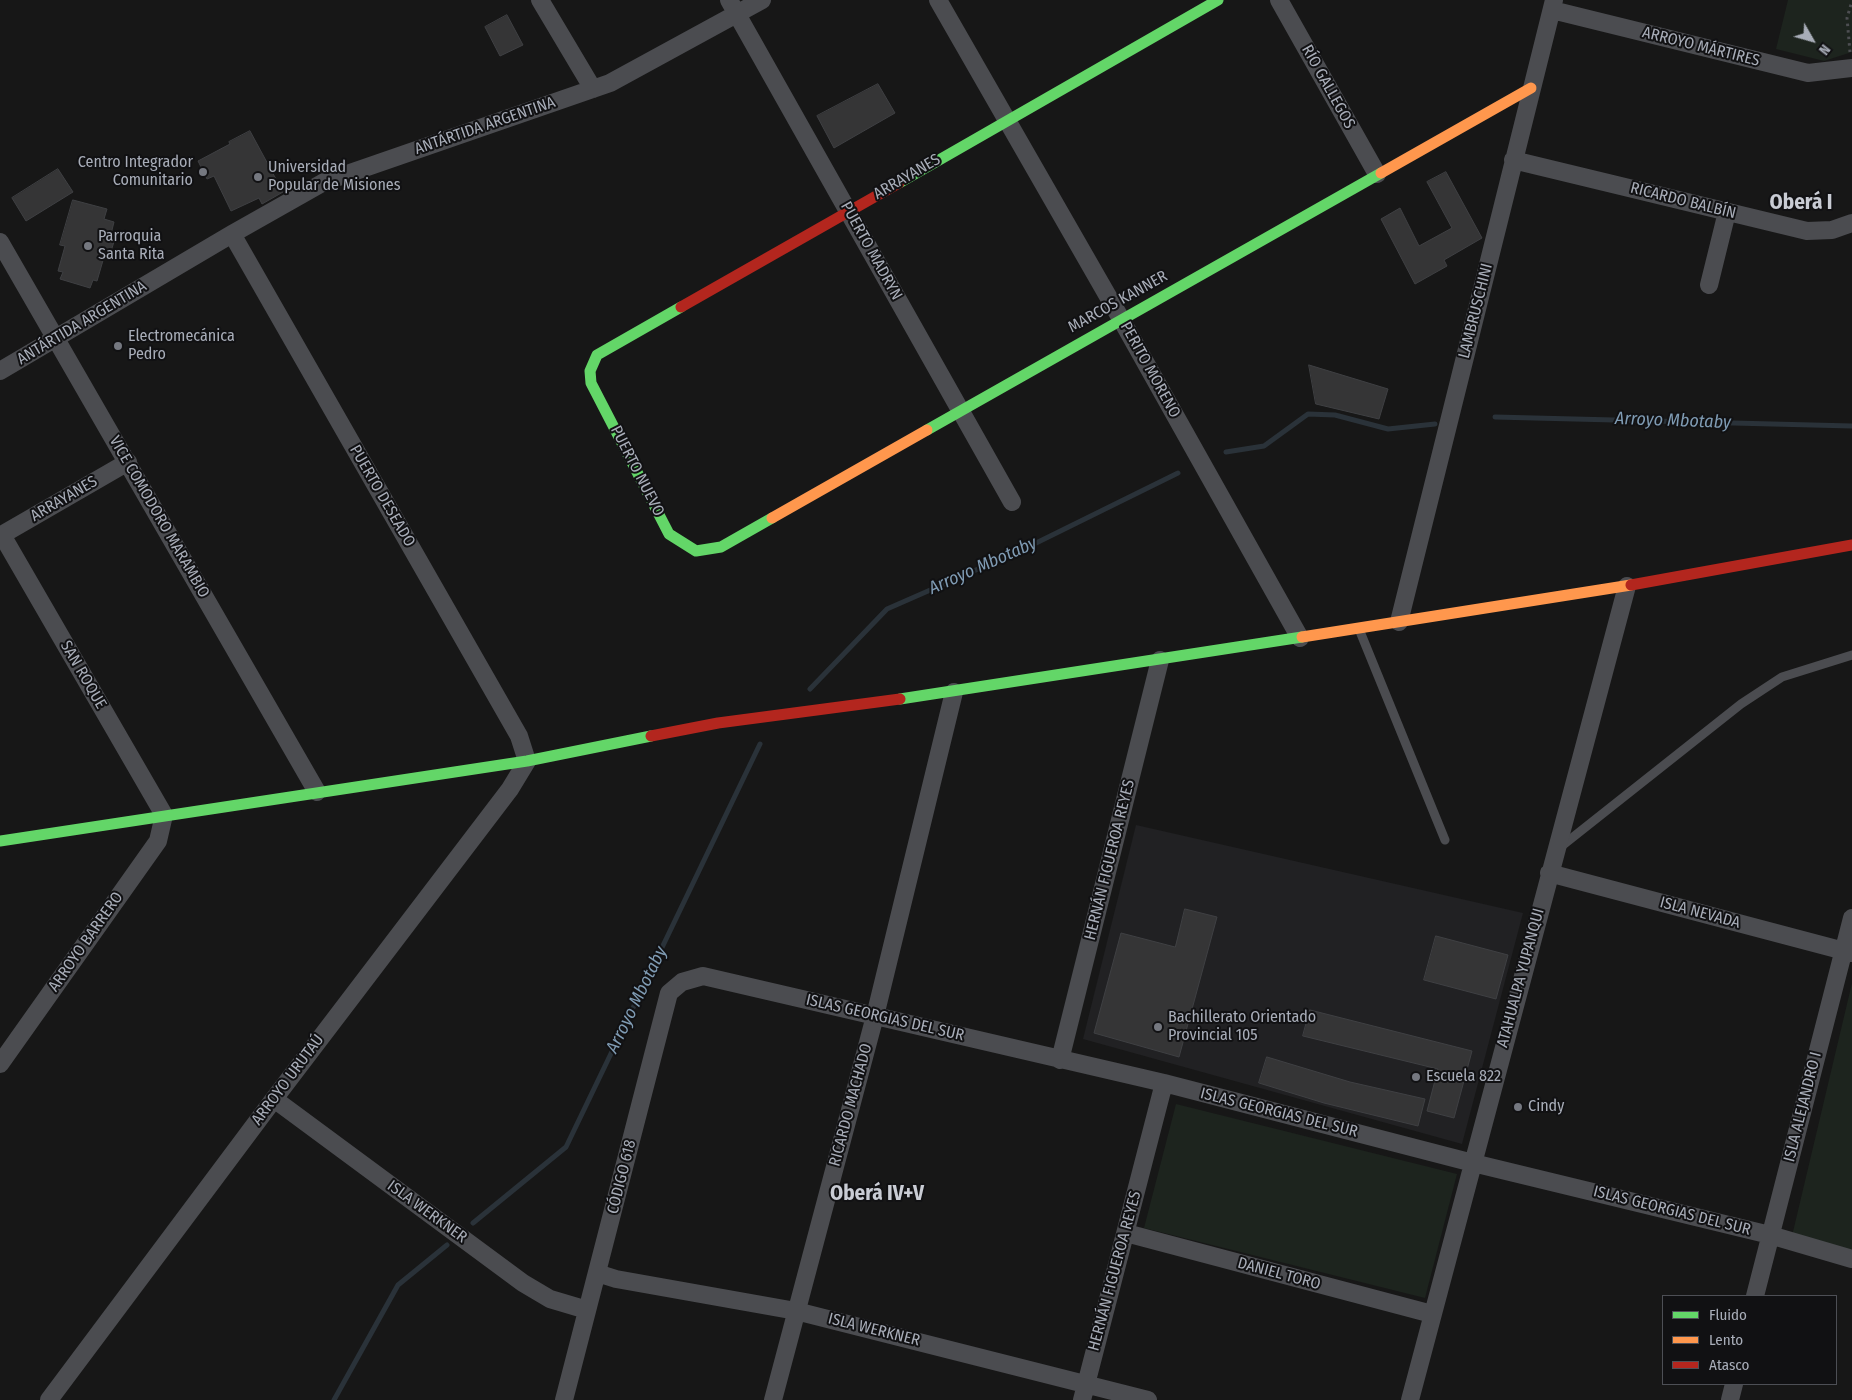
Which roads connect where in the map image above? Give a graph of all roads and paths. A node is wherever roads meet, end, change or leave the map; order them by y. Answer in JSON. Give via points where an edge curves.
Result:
{"nodes":[{"id":1,"x":540,"y":0,"type":"edge"},
{"id":2,"x":762,"y":0,"type":"edge"},
{"id":3,"x":938,"y":0,"type":"edge"},
{"id":4,"x":1218,"y":0,"type":"edge"},
{"id":5,"x":1279,"y":0,"type":"edge"},
{"id":6,"x":1852,"y":1,"type":"edge"},
{"id":7,"x":1553,"y":5,"type":"edge"},
{"id":8,"x":732,"y":7,"type":"edge"},
{"id":9,"x":1851,"y":68,"type":"edge"},
{"id":10,"x":1531,"y":88,"type":"junction"},
{"id":11,"x":593,"y":89,"type":"junction"},
{"id":12,"x":1007,"y":120,"type":"junction"},
{"id":13,"x":1514,"y":160,"type":"junction"},
{"id":14,"x":1378,"y":174,"type":"junction"},
{"id":15,"x":848,"y":210,"type":"junction"},
{"id":16,"x":1727,"y":212,"type":"junction"},
{"id":17,"x":1852,"y":223,"type":"edge"},
{"id":18,"x":232,"y":234,"type":"junction"},
{"id":19,"x":0,"y":242,"type":"edge"},
{"id":20,"x":1709,"y":285,"type":"dead end"},
{"id":21,"x":1121,"y":319,"type":"junction"},
{"id":22,"x":56,"y":339,"type":"junction"},
{"id":23,"x":597,"y":355,"type":"joint"},
{"id":24,"x":0,"y":371,"type":"edge"},
{"id":25,"x":960,"y":410,"type":"junction"},
{"id":26,"x":128,"y":462,"type":"junction"},
{"id":27,"x":1012,"y":502,"type":"dead end"},
{"id":28,"x":1,"y":535,"type":"edge"},
{"id":29,"x":1852,"y":544,"type":"edge"},
{"id":30,"x":722,"y":546,"type":"joint"},
{"id":31,"x":1627,"y":586,"type":"junction"},
{"id":32,"x":1399,"y":622,"type":"junction"},
{"id":33,"x":1359,"y":628,"type":"junction"},
{"id":34,"x":1300,"y":638,"type":"junction"},
{"id":35,"x":1852,"y":655,"type":"edge"},
{"id":36,"x":1160,"y":660,"type":"junction"},
{"id":37,"x":954,"y":692,"type":"junction"},
{"id":38,"x":527,"y":761,"type":"junction"},
{"id":39,"x":317,"y":792,"type":"junction"},
{"id":40,"x":164,"y":815,"type":"junction"},
{"id":41,"x":1445,"y":840,"type":"dead end"},
{"id":42,"x":0,"y":841,"type":"edge"},
{"id":43,"x":1554,"y":853,"type":"junction"},
{"id":44,"x":1549,"y":873,"type":"junction"},
{"id":45,"x":1852,"y":918,"type":"edge"},
{"id":46,"x":1848,"y":952,"type":"edge"},
{"id":47,"x":703,"y":976,"type":"joint"},
{"id":48,"x":875,"y":1016,"type":"junction"},
{"id":49,"x":1060,"y":1060,"type":"junction"},
{"id":50,"x":1,"y":1063,"type":"edge"},
{"id":51,"x":1164,"y":1083,"type":"junction"},
{"id":52,"x":274,"y":1099,"type":"junction"},
{"id":53,"x":1473,"y":1163,"type":"junction"},
{"id":54,"x":1126,"y":1233,"type":"junction"},
{"id":55,"x":1770,"y":1234,"type":"junction"},
{"id":56,"x":1852,"y":1259,"type":"edge"},
{"id":57,"x":597,"y":1273,"type":"junction"},
{"id":58,"x":1755,"y":1295,"type":"edge"},
{"id":59,"x":587,"y":1310,"type":"junction"},
{"id":60,"x":796,"y":1311,"type":"junction"},
{"id":61,"x":1432,"y":1314,"type":"junction"},
{"id":62,"x":1734,"y":1385,"type":"edge"},
{"id":63,"x":1084,"y":1392,"type":"edge"},
{"id":64,"x":49,"y":1400,"type":"edge"},
{"id":65,"x":564,"y":1400,"type":"edge"},
{"id":66,"x":773,"y":1400,"type":"edge"},
{"id":67,"x":1148,"y":1400,"type":"edge"},
{"id":68,"x":1410,"y":1400,"type":"edge"},
{"id":69,"x":1730,"y":1400,"type":"edge"}],
"edges":[{"from":1,"to":11,"type":"street"},
{"from":2,"to":8,"type":"street","name":"ANTÁRTIDA ARGENTINA"},
{"from":3,"to":12,"type":"street","name":"PERITO MORENO"},
{"from":4,"to":12,"type":"street","name":"ARRAYANES"},
{"from":5,"to":14,"type":"street","name":"RÍO GALLEGOS"},
{"from":6,"to":9,"type":"path","via":[[1847,18]]},
{"from":7,"to":9,"type":"street","name":"ARROYO MÁRTIRES","via":[[1808,73]]},
{"from":7,"to":10,"type":"street","name":"LAMBRUSCHINI"},
{"from":8,"to":11,"type":"street","name":"ANTÁRTIDA ARGENTINA","via":[[610,83]]},
{"from":8,"to":15,"type":"street","name":"PUERTO MADRYN"},
{"from":10,"to":13,"type":"street","name":"LAMBRUSCHINI"},
{"from":10,"to":14,"type":"street","name":"MARCOS KANNER"},
{"from":11,"to":18,"type":"street","name":"ANTÁRTIDA ARGENTINA","via":[[324,182]]},
{"from":12,"to":15,"type":"street","name":"ARRAYANES"},
{"from":12,"to":21,"type":"street","name":"PERITO MORENO"},
{"from":13,"to":16,"type":"street","name":"RICARDO BALBÍN"},
{"from":13,"to":32,"type":"street","name":"LAMBRUSCHINI"},
{"from":14,"to":21,"type":"street","name":"MARCOS KANNER"},
{"from":15,"to":23,"type":"street","name":"ARRAYANES"},
{"from":15,"to":25,"type":"street","name":"PUERTO MADRYN"},
{"from":16,"to":17,"type":"street","name":"RICARDO BALBÍN","via":[[1807,231],[1832,230]]},
{"from":16,"to":20,"type":"street"},
{"from":18,"to":22,"type":"street","name":"ANTÁRTIDA ARGENTINA"},
{"from":18,"to":38,"type":"street","name":"PUERTO DESEADO","via":[[519,736]]},
{"from":19,"to":22,"type":"street","name":"VICE COMODORO MARAMBIO"},
{"from":21,"to":25,"type":"street","name":"MARCOS KANNER"},
{"from":21,"to":34,"type":"street","name":"PERITO MORENO"},
{"from":22,"to":24,"type":"street","name":"ANTÁRTIDA ARGENTINA"},
{"from":22,"to":26,"type":"street","name":"VICE COMODORO MARAMBIO"},
{"from":23,"to":30,"type":"street","name":"PUERTO NUEVO","via":[[590,371],[591,383],[669,534],[696,551]]},
{"from":25,"to":27,"type":"street","name":"PUERTO MADRYN"},
{"from":25,"to":30,"type":"street","name":"MARCOS KANNER"},
{"from":26,"to":28,"type":"street","name":"ARRAYANES"},
{"from":26,"to":39,"type":"street","name":"VICE COMODORO MARAMBIO"},
{"from":28,"to":40,"type":"street","name":"SAN ROQUE"},
{"from":29,"to":31,"type":"street"},
{"from":31,"to":32,"type":"street"},
{"from":31,"to":43,"type":"street","name":"ATAHUALPA YUPANQUI"},
{"from":32,"to":33,"type":"street"},
{"from":33,"to":34,"type":"street"},
{"from":33,"to":41,"type":"lane"},
{"from":34,"to":36,"type":"street"},
{"from":35,"to":43,"type":"lane","via":[[1782,677],[1741,704]]},
{"from":36,"to":37,"type":"street"},
{"from":36,"to":49,"type":"street","name":"HERNÁN FIGUEROA REYES"},
{"from":37,"to":38,"type":"street","via":[[718,724]]},
{"from":37,"to":48,"type":"street","name":"RICARDO MACHADO"},
{"from":38,"to":39,"type":"street"},
{"from":38,"to":52,"type":"street","name":"ARROYO URUTAÚ","via":[[510,789]]},
{"from":39,"to":40,"type":"street"},
{"from":40,"to":42,"type":"street"},
{"from":40,"to":50,"type":"street","name":"ARROYO BARRERO","via":[[158,841]]},
{"from":43,"to":44,"type":"street","name":"ATAHUALPA YUPANQUI"},
{"from":44,"to":46,"type":"street","name":"ISLA NEVADA"},
{"from":44,"to":53,"type":"street","name":"ATAHUALPA YUPANQUI"},
{"from":45,"to":46,"type":"street","name":"ISLA ALEJANDRO I"},
{"from":46,"to":55,"type":"street","name":"ISLA ALEJANDRO I"},
{"from":47,"to":48,"type":"street","name":"ISLAS GEORGIAS DEL SUR"},
{"from":47,"to":57,"type":"street","name":"CÓDIGO 618","via":[[682,982],[669,993]]},
{"from":48,"to":49,"type":"street","name":"ISLAS GEORGIAS DEL SUR"},
{"from":48,"to":60,"type":"street","name":"RICARDO MACHADO"},
{"from":49,"to":51,"type":"street","name":"ISLAS GEORGIAS DEL SUR"},
{"from":51,"to":53,"type":"street","name":"ISLAS GEORGIAS DEL SUR"},
{"from":51,"to":54,"type":"street","name":"HERNÁN FIGUEROA REYES"},
{"from":52,"to":59,"type":"street","name":"ISLA WERKNER","via":[[523,1283],[550,1299]]},
{"from":52,"to":64,"type":"street","name":"ARROYO URUTAÚ"},
{"from":53,"to":55,"type":"street","name":"ISLAS GEORGIAS DEL SUR"},
{"from":53,"to":61,"type":"street","name":"ATAHUALPA YUPANQUI"},
{"from":54,"to":61,"type":"street","name":"DANIEL TORO"},
{"from":54,"to":63,"type":"street","name":"HERNÁN FIGUEROA REYES"},
{"from":55,"to":56,"type":"street","name":"ISLAS GEORGIAS DEL SUR"},
{"from":55,"to":58,"type":"street","name":"ISLA ALEJANDRO I"},
{"from":57,"to":59,"type":"street","name":"CÓDIGO 618"},
{"from":57,"to":60,"type":"street","name":"ISLA WERKNER"},
{"from":59,"to":65,"type":"street","name":"CÓDIGO 618"},
{"from":60,"to":63,"type":"street","name":"ISLA WERKNER"},
{"from":60,"to":66,"type":"street","name":"RICARDO MACHADO"},
{"from":61,"to":68,"type":"street","name":"ATAHUALPA YUPANQUI"},
{"from":62,"to":69,"type":"street"},
{"from":63,"to":67,"type":"street","name":"ISLA WERKNER"}]}
